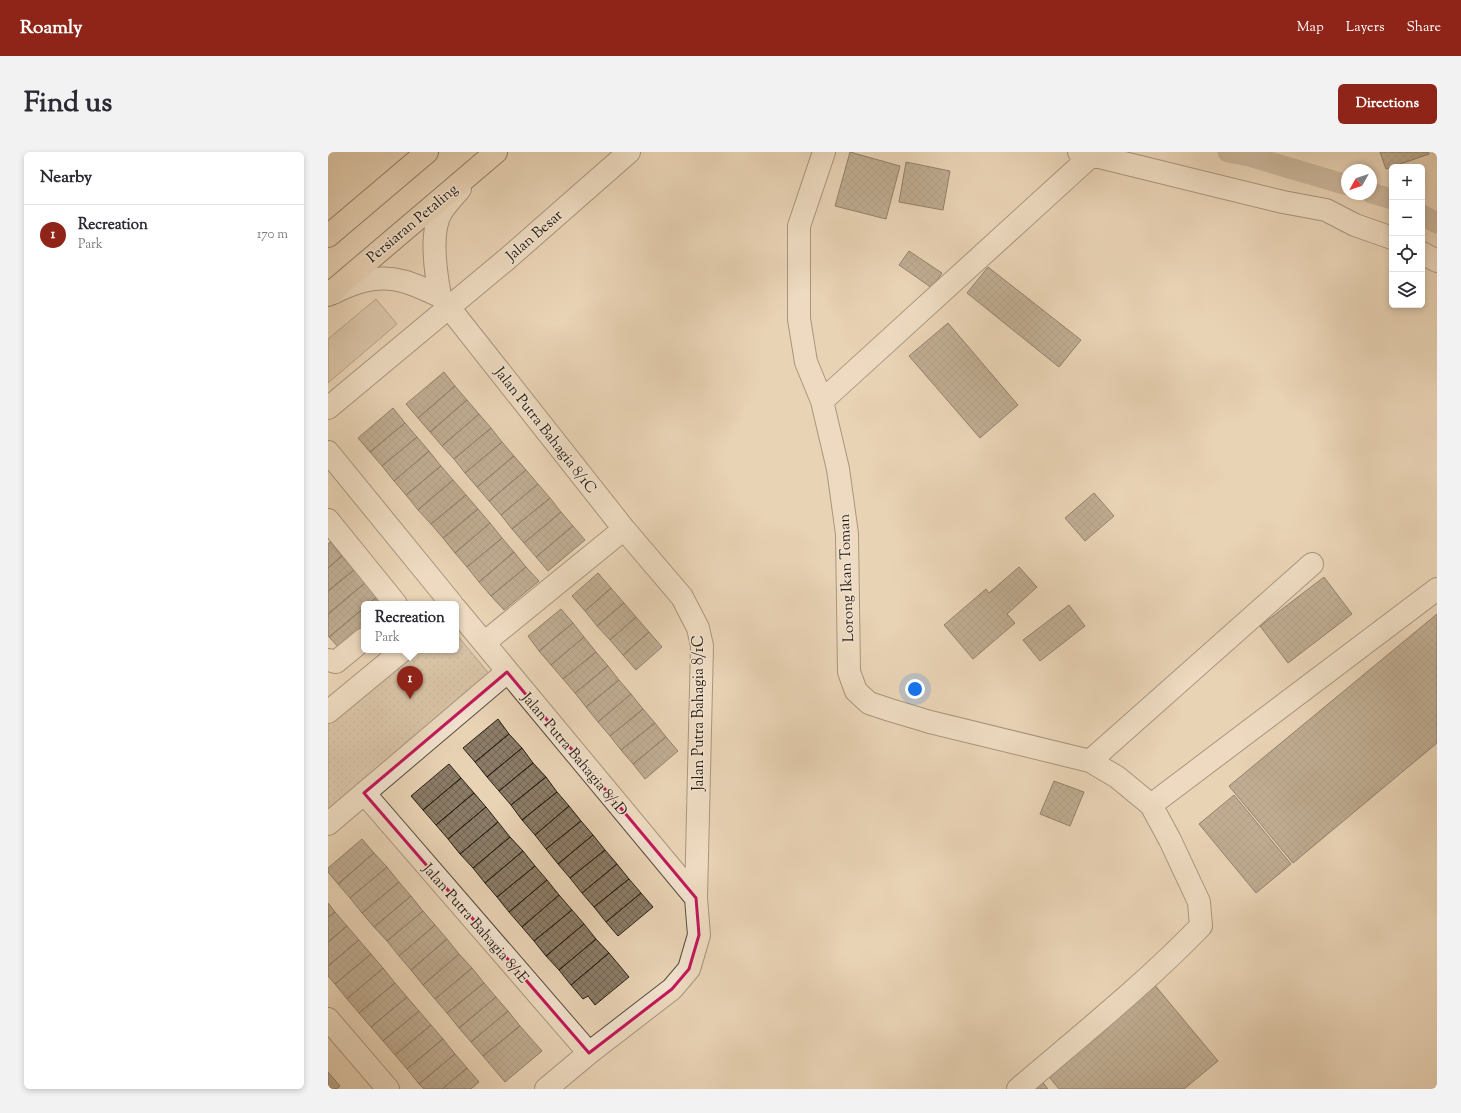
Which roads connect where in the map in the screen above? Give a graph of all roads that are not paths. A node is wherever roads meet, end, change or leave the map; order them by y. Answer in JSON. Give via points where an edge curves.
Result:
{"nodes":[{"id":1,"x":427,"y":152,"type":"edge"},
{"id":2,"x":496,"y":152,"type":"edge"},
{"id":3,"x":629,"y":152,"type":"edge"},
{"id":4,"x":824,"y":152,"type":"edge"},
{"id":5,"x":1085,"y":154,"type":"edge"},
{"id":6,"x":478,"y":167,"type":"junction"},
{"id":7,"x":328,"y":236,"type":"edge"},
{"id":8,"x":1389,"y":237,"type":"edge"},
{"id":9,"x":1425,"y":255,"type":"edge"},
{"id":10,"x":1437,"y":261,"type":"edge"},
{"id":11,"x":328,"y":295,"type":"edge"},
{"id":12,"x":445,"y":302,"type":"junction"},
{"id":13,"x":822,"y":401,"type":"junction"},
{"id":14,"x":328,"y":408,"type":"edge"},
{"id":15,"x":328,"y":452,"type":"edge"},
{"id":16,"x":328,"y":520,"type":"edge"},
{"id":17,"x":624,"y":529,"type":"junction"},
{"id":18,"x":1312,"y":564,"type":"dead end"},
{"id":19,"x":1437,"y":589,"type":"edge"},
{"id":20,"x":394,"y":601,"type":"edge"},
{"id":21,"x":450,"y":601,"type":"edge"},
{"id":22,"x":459,"y":613,"type":"edge"},
{"id":23,"x":361,"y":641,"type":"edge"},
{"id":24,"x":484,"y":643,"type":"junction"},
{"id":25,"x":399,"y":653,"type":"edge"},
{"id":26,"x":328,"y":660,"type":"edge"},
{"id":27,"x":507,"y":672,"type":"junction"},
{"id":28,"x":328,"y":712,"type":"edge"},
{"id":29,"x":1090,"y":761,"type":"junction"},
{"id":30,"x":364,"y":792,"type":"junction"},
{"id":31,"x":1151,"y":805,"type":"junction"},
{"id":32,"x":328,"y":824,"type":"edge"},
{"id":33,"x":696,"y":898,"type":"junction"},
{"id":34,"x":328,"y":1020,"type":"edge"},
{"id":35,"x":590,"y":1053,"type":"junction"},
{"id":36,"x":388,"y":1089,"type":"edge"},
{"id":37,"x":546,"y":1089,"type":"edge"},
{"id":38,"x":1018,"y":1089,"type":"edge"}],
"edges":[{"from":1,"to":7,"type":"main road"},
{"from":2,"to":6,"type":"main road","name":"Persiaran Petaling"},
{"from":3,"to":12,"type":"street","name":"Jalan Besar","via":[[513,254]]},
{"from":4,"to":13,"type":"street","name":"Lorong Ikan Toman","via":[[799,226],[799,319],[806,362]]},
{"from":5,"to":8,"type":"street","via":[[1326,210],[1355,225]]},
{"from":5,"to":13,"type":"street"},
{"from":6,"to":11,"type":"main road","name":"Persiaran Petaling"},
{"from":6,"to":12,"type":"street","via":[[441,212],[436,232],[435,270]]},
{"from":9,"to":10,"type":"street"},
{"from":11,"to":12,"type":"street","via":[[370,279],[385,278],[403,281]]},
{"from":12,"to":14,"type":"street","name":"Jalan Besar"},
{"from":12,"to":17,"type":"street","name":"Jalan Putra Bahagia 8/1C"},
{"from":13,"to":29,"type":"street","name":"Lorong Ikan Toman","via":[[838,469],[847,534],[849,672],[856,691],[869,702],[930,722]]},
{"from":15,"to":21,"type":"street"},
{"from":16,"to":20,"type":"street"},
{"from":17,"to":24,"type":"street"},
{"from":17,"to":33,"type":"street","name":"Jalan Putra Bahagia 8/1C","via":[[682,597],[698,628],[702,646]]},
{"from":18,"to":29,"type":"street"},
{"from":19,"to":31,"type":"street"},
{"from":22,"to":24,"type":"street","name":"Jalan Putra Bahagia 8/1D"},
{"from":23,"to":26,"type":"street","via":[[336,662]]},
{"from":24,"to":27,"type":"street","name":"Jalan Putra Bahagia 8/1D"},
{"from":25,"to":28,"type":"street"},
{"from":27,"to":30,"type":"street"},
{"from":27,"to":33,"type":"street","name":"Jalan Putra Bahagia 8/1D"},
{"from":29,"to":31,"type":"street","name":"Lorong Ikan Toman","via":[[1117,777]]},
{"from":30,"to":32,"type":"street"},
{"from":30,"to":35,"type":"street","name":"Jalan Putra Bahagia 8/1E"},
{"from":31,"to":38,"type":"street","via":[[1199,902],[1201,926],[1150,976]]},
{"from":33,"to":35,"type":"street","name":"Jalan Putra Bahagia 8/1C","via":[[699,935],[689,969],[672,989]]},
{"from":34,"to":36,"type":"street"},
{"from":35,"to":37,"type":"street","name":"Jalan Putra Bahagia 8/1C"}]}
